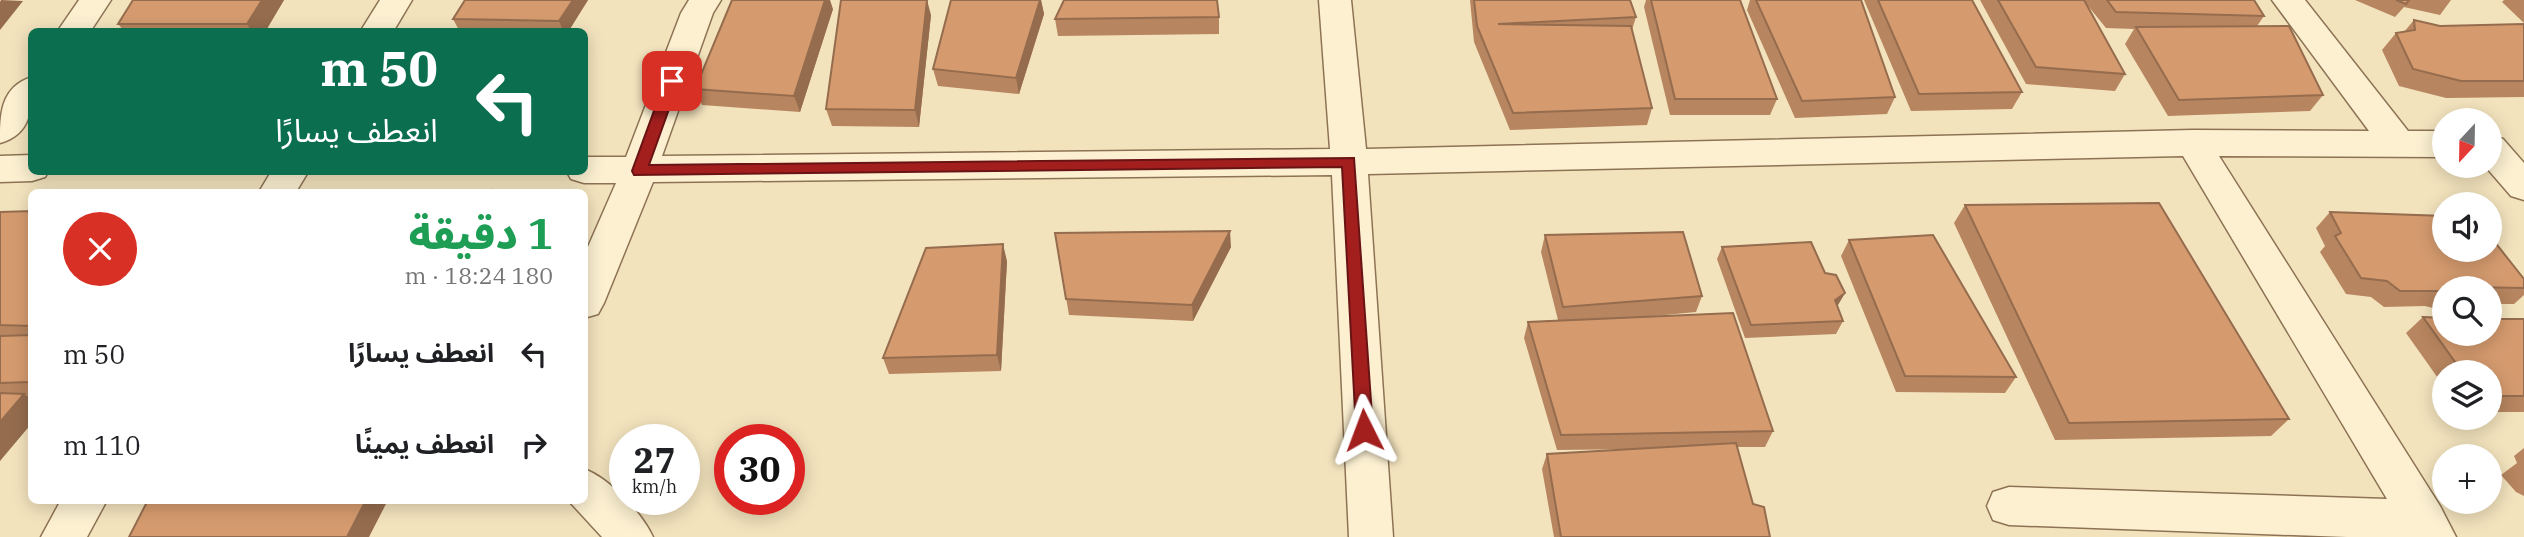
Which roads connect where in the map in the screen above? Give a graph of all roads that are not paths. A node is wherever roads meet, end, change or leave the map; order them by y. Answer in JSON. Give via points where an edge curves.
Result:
{"nodes":[{"id":1,"x":95,"y":0,"type":"edge"},
{"id":2,"x":396,"y":0,"type":"edge"},
{"id":3,"x":705,"y":0,"type":"edge"},
{"id":4,"x":1335,"y":0,"type":"edge"},
{"id":5,"x":2288,"y":0,"type":"edge"},
{"id":6,"x":76,"y":28,"type":"edge"},
{"id":7,"x":378,"y":28,"type":"edge"},
{"id":8,"x":28,"y":94,"type":"edge"},
{"id":9,"x":0,"y":131,"type":"edge"},
{"id":10,"x":2524,"y":142,"type":"edge"},
{"id":11,"x":2193,"y":143,"type":"junction"},
{"id":12,"x":2432,"y":144,"type":"edge"},
{"id":13,"x":2502,"y":144,"type":"edge"},
{"id":14,"x":2399,"y":145,"type":"junction"},
{"id":15,"x":2502,"y":160,"type":"edge"},
{"id":16,"x":1349,"y":162,"type":"junction"},
{"id":17,"x":28,"y":168,"type":"edge"},
{"id":18,"x":0,"y":169,"type":"edge"},
{"id":19,"x":588,"y":170,"type":"edge"},
{"id":20,"x":639,"y":171,"type":"junction"},
{"id":21,"x":2524,"y":187,"type":"edge"},
{"id":22,"x":588,"y":293,"type":"edge"},
{"id":23,"x":588,"y":492,"type":"edge"},
{"id":24,"x":83,"y":504,"type":"edge"},
{"id":25,"x":2010,"y":506,"type":"dead end"},
{"id":26,"x":2429,"y":529,"type":"edge"},
{"id":27,"x":63,"y":537,"type":"edge"},
{"id":28,"x":631,"y":537,"type":"edge"},
{"id":29,"x":1371,"y":537,"type":"edge"}],
"edges":[{"from":1,"to":6,"type":"street"},
{"from":2,"to":7,"type":"street"},
{"from":3,"to":20,"type":"street"},
{"from":4,"to":16,"type":"street"},
{"from":5,"to":14,"type":"street"},
{"from":8,"to":9,"type":"street"},
{"from":10,"to":13,"type":"street"},
{"from":11,"to":14,"type":"street"},
{"from":11,"to":16,"type":"street"},
{"from":11,"to":26,"type":"street"},
{"from":12,"to":14,"type":"street"},
{"from":15,"to":21,"type":"street"},
{"from":16,"to":20,"type":"street"},
{"from":16,"to":29,"type":"street"},
{"from":17,"to":18,"type":"street"},
{"from":19,"to":20,"type":"street"},
{"from":20,"to":22,"type":"street"},
{"from":23,"to":28,"type":"street"},
{"from":24,"to":27,"type":"street"},
{"from":25,"to":26,"type":"street"}]}
